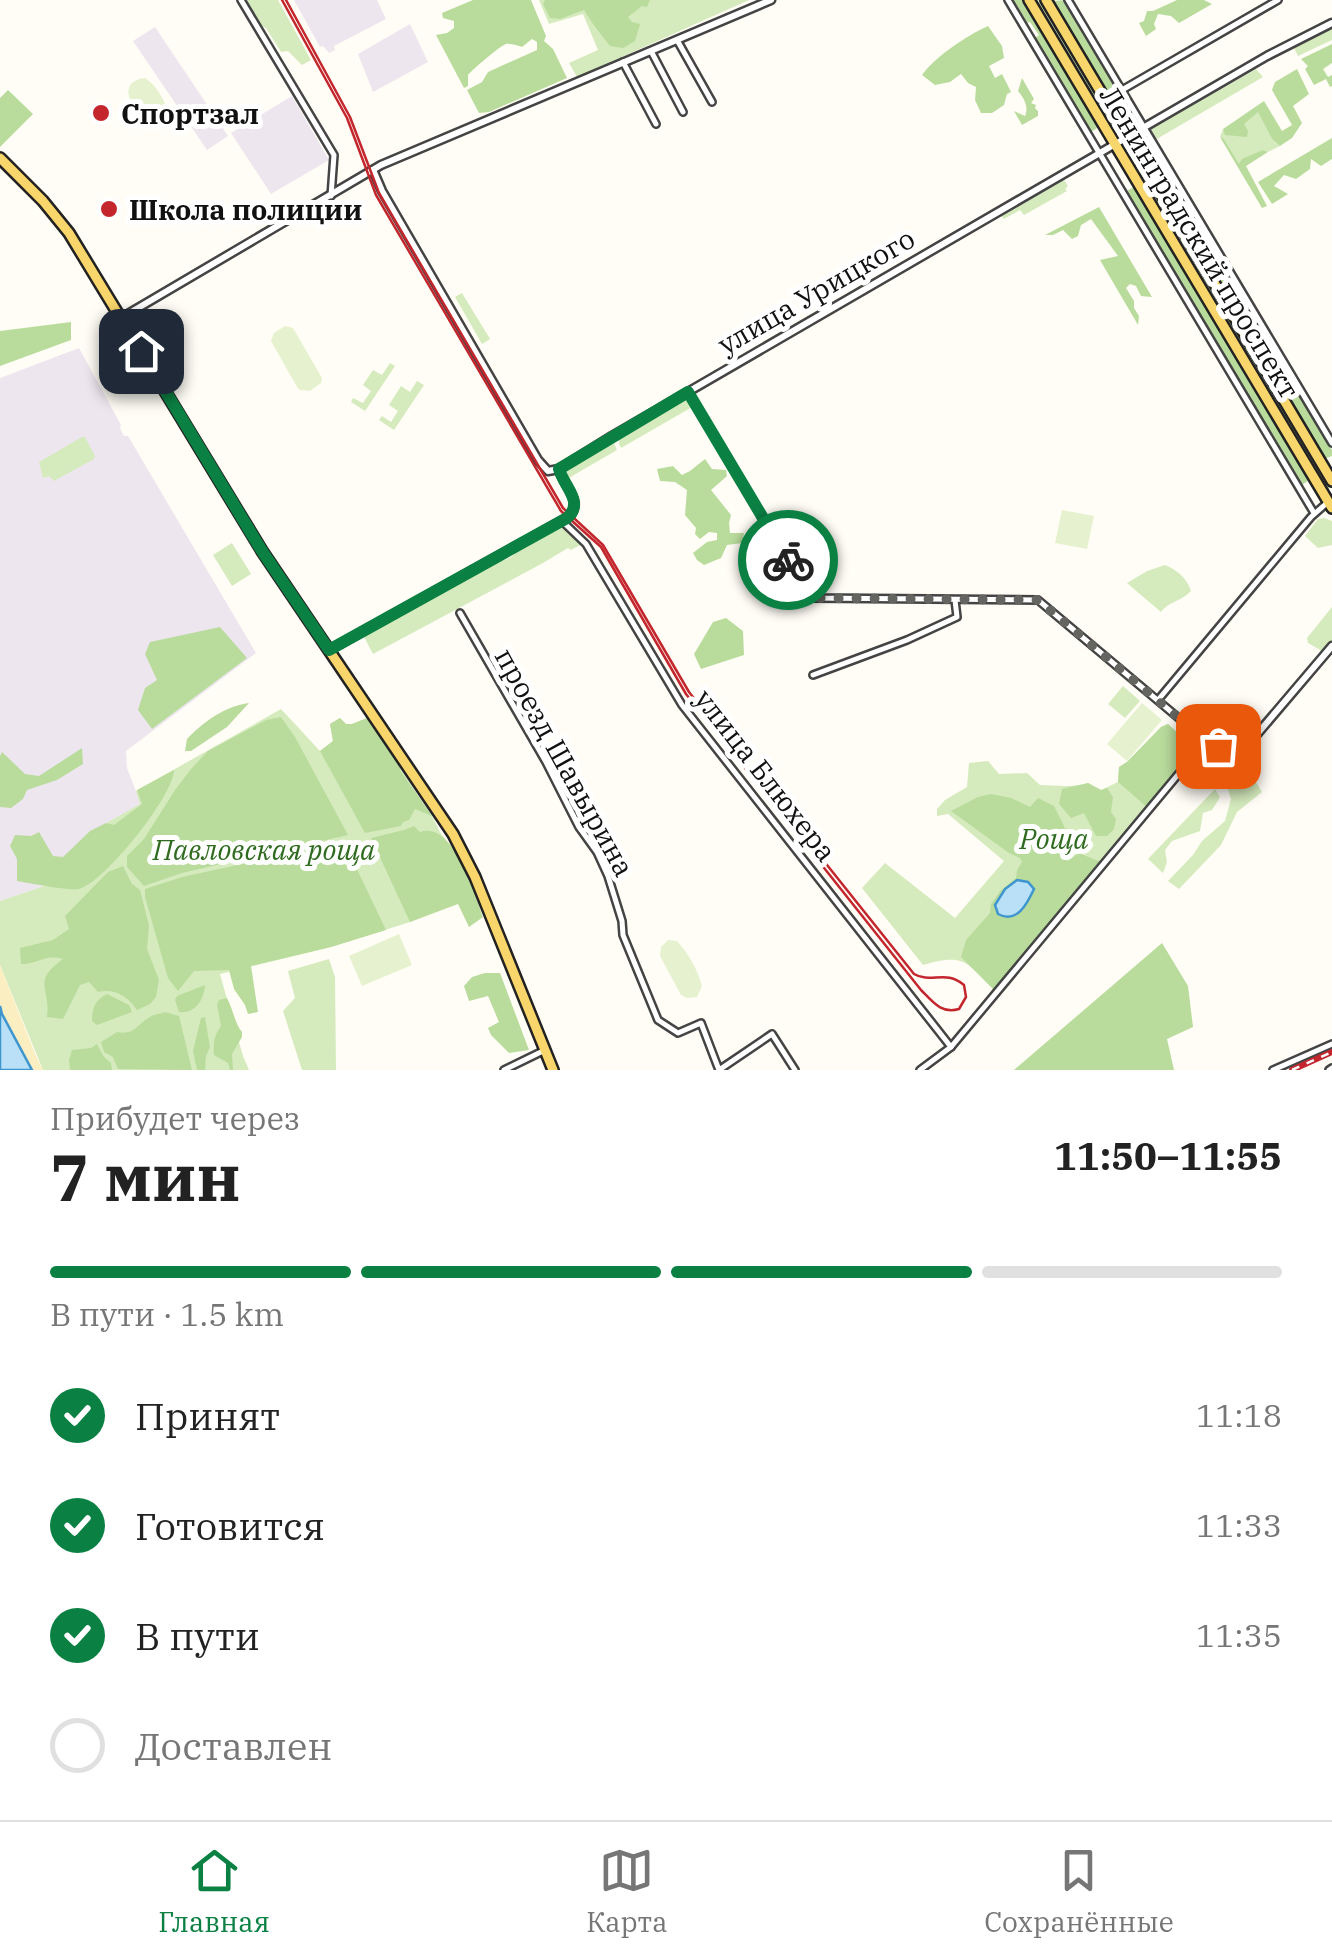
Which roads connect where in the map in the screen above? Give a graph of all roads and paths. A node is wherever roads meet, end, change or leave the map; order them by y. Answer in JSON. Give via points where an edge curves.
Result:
{"nodes":[{"id":1,"x":241,"y":0,"type":"edge"},
{"id":2,"x":770,"y":0,"type":"edge"},
{"id":3,"x":1008,"y":0,"type":"edge"},
{"id":4,"x":1030,"y":0,"type":"edge"},
{"id":5,"x":1046,"y":0,"type":"edge"},
{"id":6,"x":1068,"y":0,"type":"edge"},
{"id":7,"x":1278,"y":0,"type":"edge"},
{"id":8,"x":1332,"y":23,"type":"edge"},
{"id":9,"x":677,"y":40,"type":"junction"},
{"id":10,"x":650,"y":51,"type":"junction"},
{"id":11,"x":623,"y":62,"type":"junction"},
{"id":12,"x":1122,"y":90,"type":"junction"},
{"id":13,"x":712,"y":102,"type":"dead end"},
{"id":14,"x":684,"y":112,"type":"dead end"},
{"id":15,"x":656,"y":124,"type":"dead end"},
{"id":16,"x":1144,"y":128,"type":"junction"},
{"id":17,"x":1127,"y":137,"type":"junction"},
{"id":18,"x":1116,"y":144,"type":"junction"},
{"id":19,"x":1100,"y":153,"type":"junction"},
{"id":20,"x":0,"y":158,"type":"edge"},
{"id":21,"x":373,"y":170,"type":"junction"},
{"id":22,"x":331,"y":196,"type":"junction"},
{"id":23,"x":121,"y":318,"type":"junction"},
{"id":24,"x":688,"y":392,"type":"junction"},
{"id":25,"x":1332,"y":443,"type":"edge"},
{"id":26,"x":559,"y":469,"type":"junction"},
{"id":27,"x":1332,"y":481,"type":"edge"},
{"id":28,"x":1330,"y":505,"type":"edge"},
{"id":29,"x":1314,"y":513,"type":"junction"},
{"id":30,"x":562,"y":521,"type":"junction"},
{"id":31,"x":955,"y":600,"type":"junction"},
{"id":32,"x":460,"y":613,"type":"dead end"},
{"id":33,"x":1332,"y":646,"type":"edge"},
{"id":34,"x":329,"y":650,"type":"junction"},
{"id":35,"x":814,"y":675,"type":"dead end"},
{"id":36,"x":1158,"y":700,"type":"junction"},
{"id":37,"x":1206,"y":741,"type":"junction"},
{"id":38,"x":1241,"y":753,"type":"joint"},
{"id":39,"x":1332,"y":1044,"type":"edge"},
{"id":40,"x":950,"y":1047,"type":"junction"},
{"id":41,"x":545,"y":1050,"type":"junction"},
{"id":42,"x":504,"y":1070,"type":"edge"},
{"id":43,"x":553,"y":1070,"type":"edge"},
{"id":44,"x":795,"y":1070,"type":"edge"},
{"id":45,"x":920,"y":1070,"type":"edge"},
{"id":46,"x":1274,"y":1070,"type":"edge"}],
"edges":[{"from":1,"to":22,"type":"street","via":[[334,155]]},
{"from":2,"to":9,"type":"street"},
{"from":3,"to":19,"type":"street"},
{"from":4,"to":18,"type":"main road","name":"Ленинградский проспект"},
{"from":5,"to":17,"type":"main road","name":"Ленинградский проспект"},
{"from":6,"to":12,"type":"street"},
{"from":7,"to":12,"type":"street"},
{"from":8,"to":16,"type":"street","name":"улица Урицкого"},
{"from":9,"to":10,"type":"street"},
{"from":9,"to":13,"type":"street"},
{"from":10,"to":11,"type":"street"},
{"from":10,"to":14,"type":"street"},
{"from":11,"to":15,"type":"street"},
{"from":11,"to":21,"type":"street"},
{"from":12,"to":16,"type":"street"},
{"from":16,"to":17,"type":"street","name":"улица Урицкого"},
{"from":16,"to":25,"type":"street"},
{"from":17,"to":18,"type":"street","name":"улица Урицкого"},
{"from":17,"to":27,"type":"main road","name":"Ленинградский проспект"},
{"from":18,"to":19,"type":"street","name":"улица Урицкого"},
{"from":18,"to":28,"type":"main road","name":"Ленинградский проспект"},
{"from":19,"to":24,"type":"street","name":"улица Урицкого"},
{"from":19,"to":29,"type":"street"},
{"from":20,"to":23,"type":"main road","via":[[69,233]]},
{"from":21,"to":22,"type":"street"},
{"from":21,"to":26,"type":"street","via":[[538,460],[548,471]]},
{"from":22,"to":23,"type":"street"},
{"from":23,"to":34,"type":"main road"},
{"from":24,"to":26,"type":"street","name":"улица Урицкого"},
{"from":24,"to":31,"type":"street","via":[[811,598]]},
{"from":26,"to":30,"type":"street","via":[[576,503]]},
{"from":28,"to":29,"type":"street"},
{"from":29,"to":36,"type":"street"},
{"from":30,"to":34,"type":"street"},
{"from":30,"to":40,"type":"street","name":"улица Блюхера","via":[[586,544],[682,705]]},
{"from":31,"to":35,"type":"street","via":[[957,616]]},
{"from":31,"to":36,"type":"street","via":[[1038,600]]},
{"from":32,"to":44,"type":"street","name":"проезд Шавырина","via":[[598,852],[658,1020],[678,1033],[702,1023],[720,1070],[772,1034]]},
{"from":33,"to":38,"type":"street"},
{"from":34,"to":41,"type":"main road","via":[[453,834]]},
{"from":36,"to":37,"type":"street"},
{"from":37,"to":38,"type":"street"},
{"from":37,"to":40,"type":"street"},
{"from":39,"to":46,"type":"street"},
{"from":40,"to":45,"type":"street"},
{"from":41,"to":42,"type":"street"},
{"from":41,"to":43,"type":"main road"}]}
